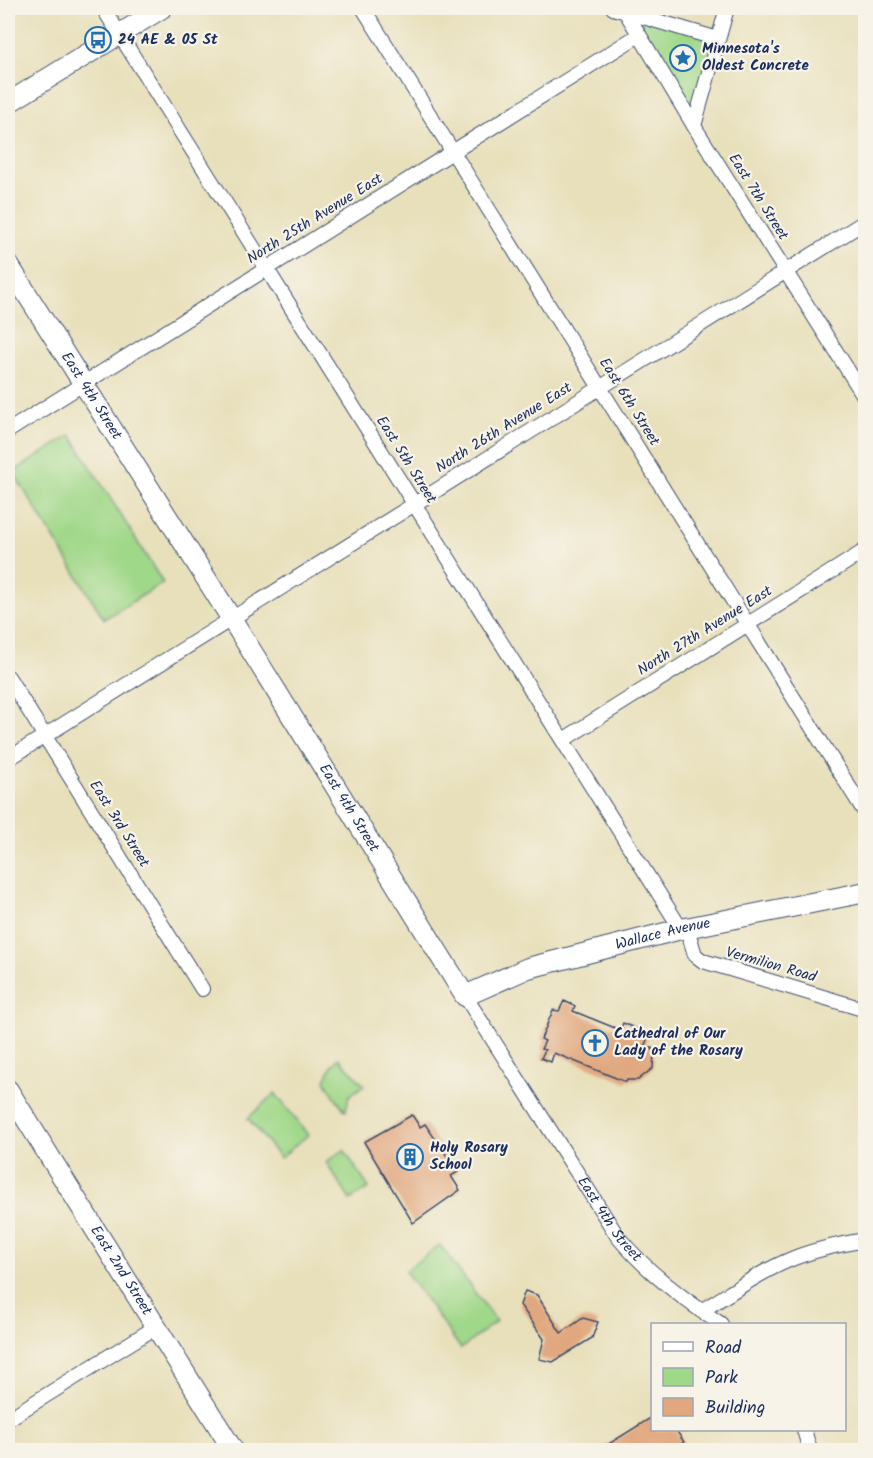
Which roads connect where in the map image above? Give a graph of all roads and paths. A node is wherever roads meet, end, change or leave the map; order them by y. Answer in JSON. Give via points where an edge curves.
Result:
{"nodes":[{"id":1,"x":103,"y":8,"type":"edge"},
{"id":2,"x":162,"y":8,"type":"edge"},
{"id":3,"x":363,"y":8,"type":"edge"},
{"id":4,"x":727,"y":8,"type":"edge"},
{"id":5,"x":619,"y":9,"type":"edge"},
{"id":6,"x":120,"y":34,"type":"junction"},
{"id":7,"x":639,"y":34,"type":"junction"},
{"id":8,"x":718,"y":39,"type":"junction"},
{"id":9,"x":8,"y":103,"type":"edge"},
{"id":10,"x":694,"y":126,"type":"junction"},
{"id":11,"x":453,"y":151,"type":"junction"},
{"id":12,"x":866,"y":221,"type":"edge"},
{"id":13,"x":8,"y":264,"type":"edge"},
{"id":14,"x":267,"y":269,"type":"junction"},
{"id":15,"x":785,"y":271,"type":"junction"},
{"id":16,"x":83,"y":384,"type":"junction"},
{"id":17,"x":600,"y":387,"type":"junction"},
{"id":18,"x":866,"y":399,"type":"edge"},
{"id":19,"x":8,"y":431,"type":"edge"},
{"id":20,"x":414,"y":504,"type":"junction"},
{"id":21,"x":866,"y":550,"type":"edge"},
{"id":22,"x":231,"y":618,"type":"junction"},
{"id":23,"x":749,"y":624,"type":"junction"},
{"id":24,"x":8,"y":677,"type":"edge"},
{"id":25,"x":44,"y":735,"type":"junction"},
{"id":26,"x":563,"y":740,"type":"junction"},
{"id":27,"x":8,"y":759,"type":"edge"},
{"id":28,"x":866,"y":814,"type":"edge"},
{"id":29,"x":866,"y":892,"type":"edge"},
{"id":30,"x":684,"y":929,"type":"junction"},
{"id":31,"x":202,"y":989,"type":"dead end"},
{"id":32,"x":465,"y":996,"type":"junction"},
{"id":33,"x":866,"y":1010,"type":"edge"},
{"id":34,"x":8,"y":1090,"type":"edge"},
{"id":35,"x":866,"y":1240,"type":"edge"},
{"id":36,"x":701,"y":1311,"type":"junction"},
{"id":37,"x":719,"y":1323,"type":"edge"},
{"id":38,"x":156,"y":1327,"type":"junction"},
{"id":39,"x":8,"y":1419,"type":"edge"},
{"id":40,"x":804,"y":1431,"type":"edge"},
{"id":41,"x":233,"y":1450,"type":"edge"},
{"id":42,"x":810,"y":1450,"type":"edge"}],
"edges":[{"from":1,"to":6,"type":"street","name":"East 5th Street"},
{"from":2,"to":6,"type":"main road"},
{"from":3,"to":11,"type":"street","name":"East 6th Street"},
{"from":4,"to":8,"type":"street"},
{"from":5,"to":7,"type":"street","name":"East 7th Street"},
{"from":5,"to":8,"type":"street"},
{"from":6,"to":9,"type":"main road"},
{"from":6,"to":14,"type":"street","name":"East 5th Street"},
{"from":7,"to":10,"type":"street","name":"East 7th Street"},
{"from":7,"to":11,"type":"street","name":"North 25th Avenue East"},
{"from":8,"to":10,"type":"street"},
{"from":10,"to":15,"type":"street","name":"East 7th Street"},
{"from":11,"to":14,"type":"street","name":"North 25th Avenue East"},
{"from":11,"to":17,"type":"street","name":"East 6th Street"},
{"from":12,"to":15,"type":"street","name":"North 26th Avenue East"},
{"from":13,"to":16,"type":"main road","name":"East 4th Street"},
{"from":14,"to":16,"type":"street","name":"North 25th Avenue East"},
{"from":14,"to":20,"type":"street","name":"East 5th Street"},
{"from":15,"to":17,"type":"street","name":"North 26th Avenue East"},
{"from":15,"to":18,"type":"street","name":"East 7th Street"},
{"from":16,"to":19,"type":"street","name":"North 25th Avenue East"},
{"from":16,"to":22,"type":"main road","name":"East 4th Street"},
{"from":17,"to":20,"type":"street","name":"North 26th Avenue East"},
{"from":17,"to":23,"type":"street","name":"East 6th Street"},
{"from":20,"to":22,"type":"street","name":"North 26th Avenue East"},
{"from":20,"to":26,"type":"street","name":"East 5th Street"},
{"from":21,"to":23,"type":"street","name":"North 27th Avenue East"},
{"from":22,"to":25,"type":"street","name":"North 26th Avenue East"},
{"from":22,"to":32,"type":"main road","name":"East 4th Street"},
{"from":23,"to":26,"type":"street","name":"North 27th Avenue East"},
{"from":23,"to":28,"type":"street","name":"East 6th Street"},
{"from":24,"to":25,"type":"street","name":"East 3rd Street"},
{"from":25,"to":27,"type":"street","name":"North 26th Avenue East"},
{"from":25,"to":31,"type":"street","name":"East 3rd Street"},
{"from":26,"to":30,"type":"street","name":"East 5th Street"},
{"from":29,"to":30,"type":"main road","name":"Wallace Avenue"},
{"from":30,"to":32,"type":"main road","name":"Wallace Avenue","via":[[528,968]]},
{"from":30,"to":33,"type":"street","name":"Vermilion Road","via":[[695,955],[703,961]]},
{"from":32,"to":36,"type":"street","name":"East 4th Street","via":[[618,1237],[636,1258]]},
{"from":34,"to":38,"type":"main road","name":"East 2nd Street"},
{"from":35,"to":36,"type":"street","via":[[793,1258]]},
{"from":36,"to":37,"type":"street","name":"East 4th Street"},
{"from":38,"to":39,"type":"street"},
{"from":38,"to":41,"type":"main road","name":"East 2nd Street"},
{"from":40,"to":42,"type":"street"}]}
